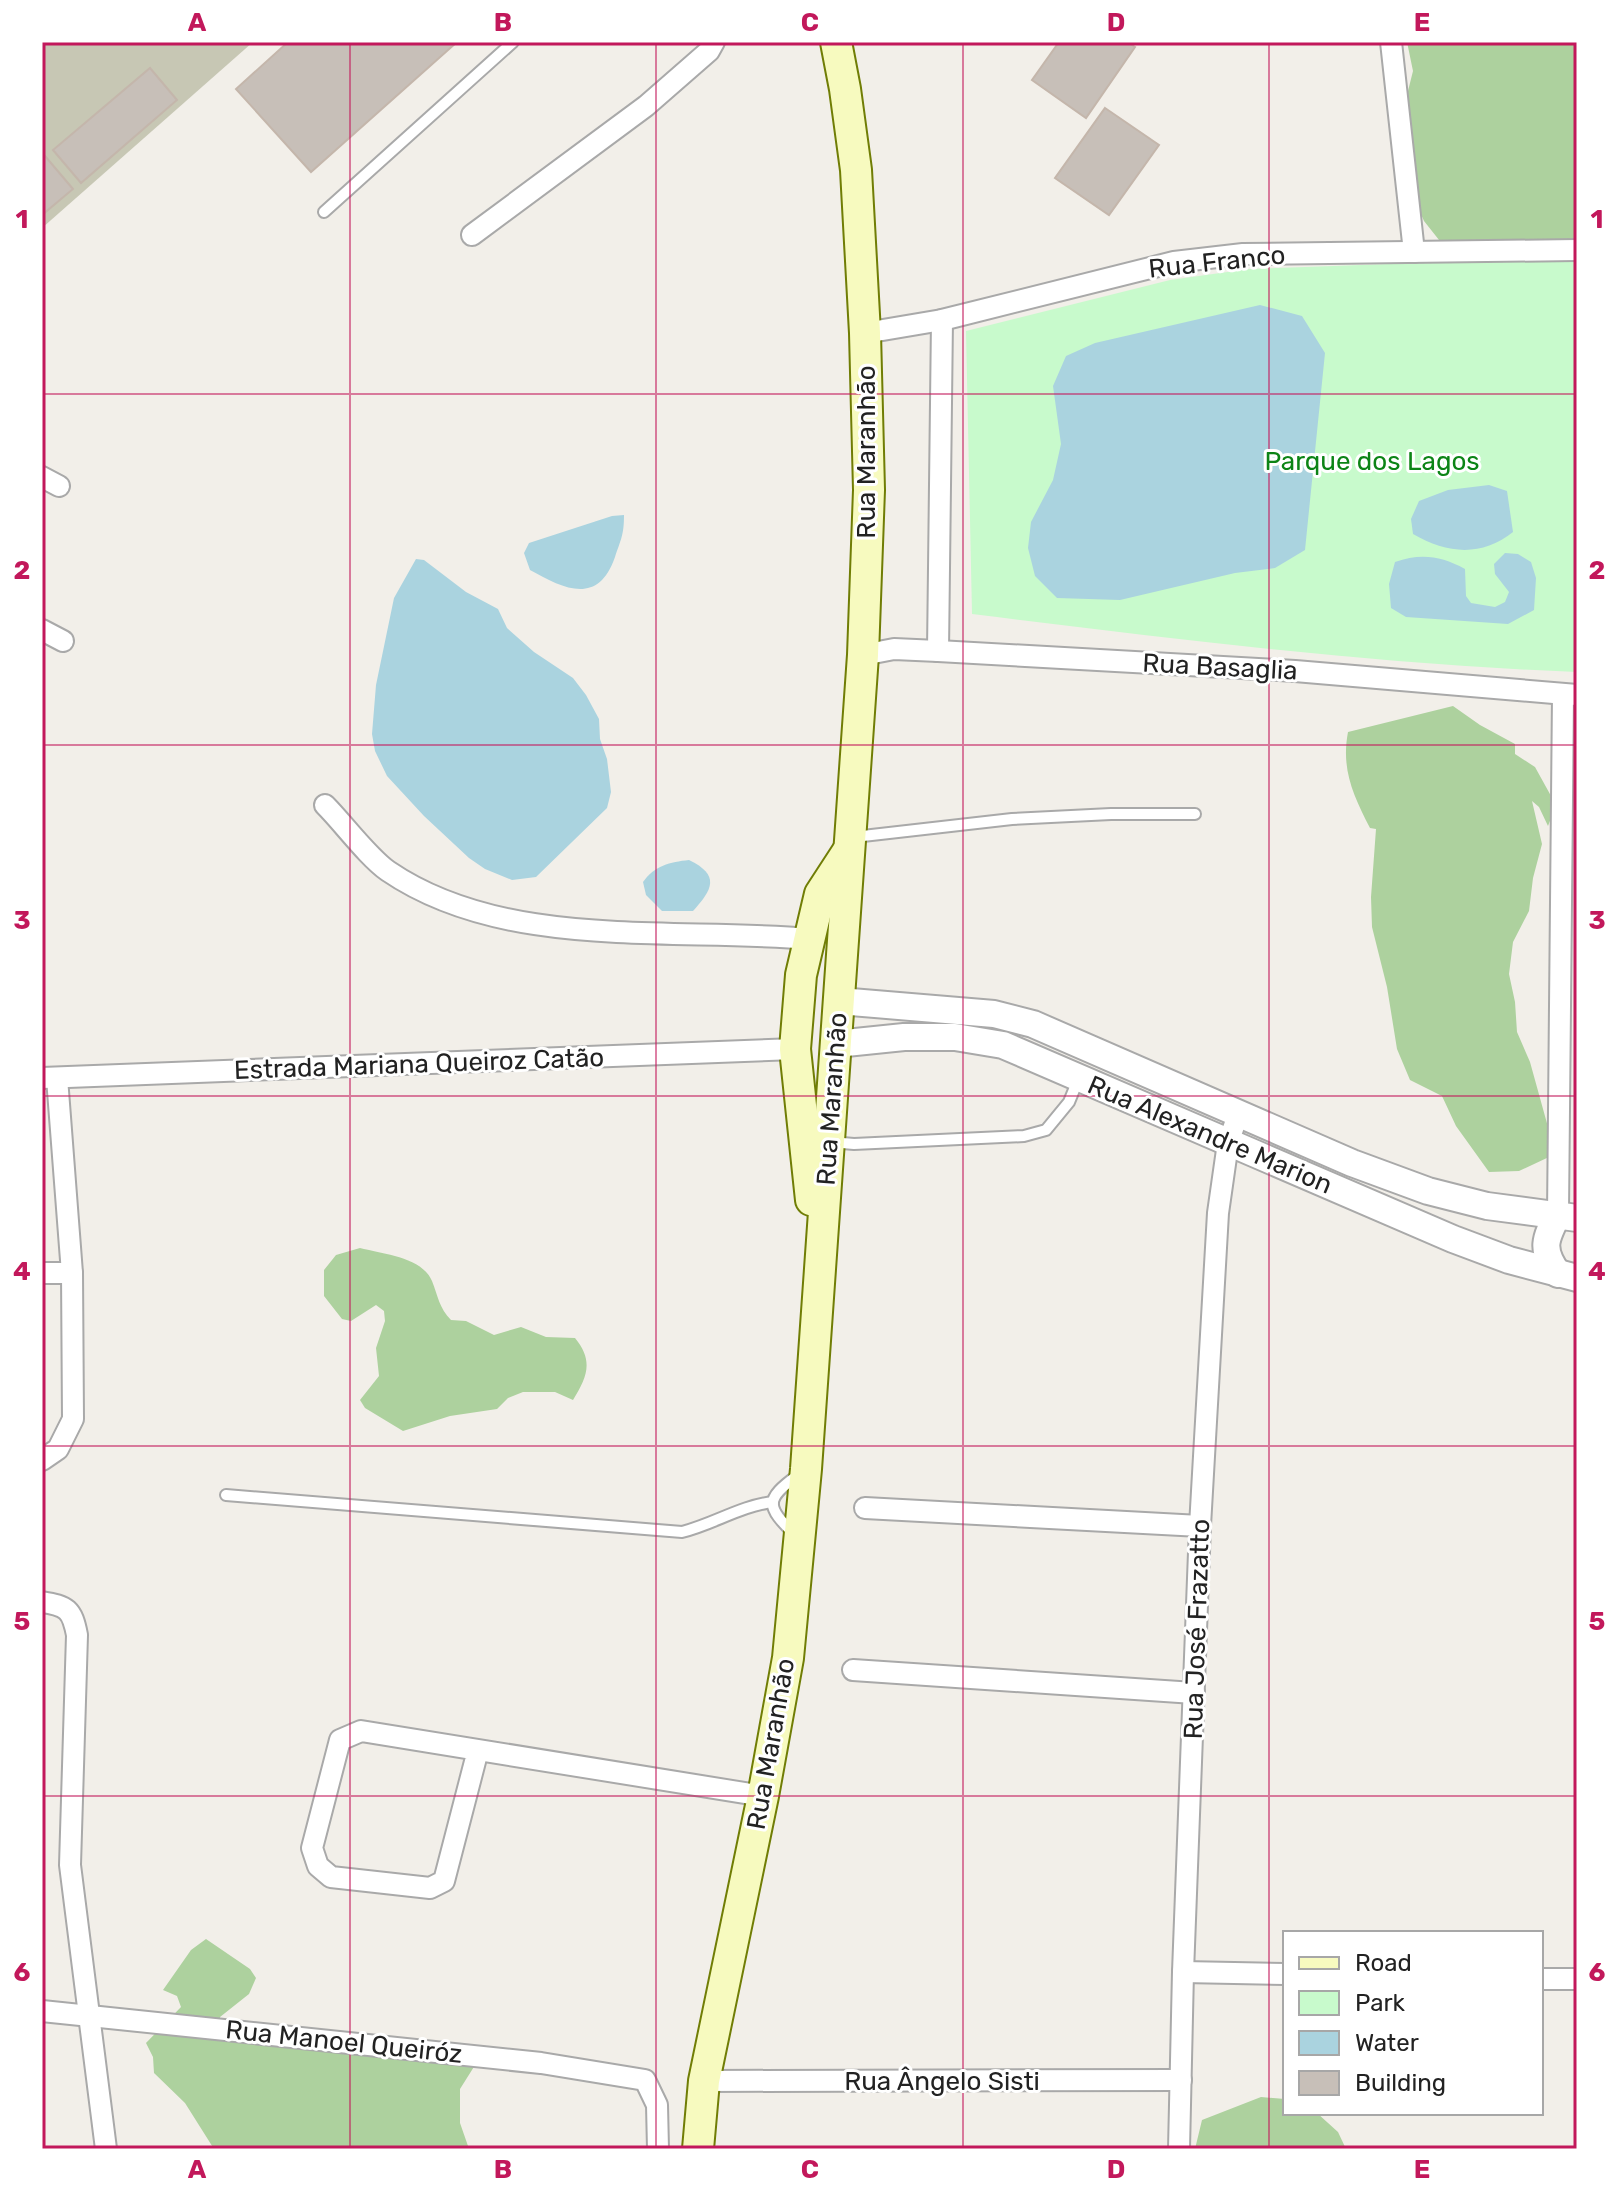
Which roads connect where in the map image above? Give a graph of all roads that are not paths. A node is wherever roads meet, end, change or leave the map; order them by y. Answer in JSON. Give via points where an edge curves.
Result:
{"nodes":[{"id":1,"x":513,"y":42,"type":"edge"},
{"id":2,"x":714,"y":42,"type":"edge"},
{"id":3,"x":836,"y":42,"type":"edge"},
{"id":4,"x":1391,"y":42,"type":"edge"},
{"id":5,"x":324,"y":212,"type":"dead end"},
{"id":6,"x":472,"y":235,"type":"dead end"},
{"id":7,"x":1577,"y":250,"type":"edge"},
{"id":8,"x":1414,"y":252,"type":"junction"},
{"id":9,"x":942,"y":320,"type":"junction"},
{"id":10,"x":865,"y":333,"type":"junction"},
{"id":11,"x":42,"y":630,"type":"edge"},
{"id":12,"x":63,"y":641,"type":"dead end"},
{"id":13,"x":938,"y":651,"type":"junction"},
{"id":14,"x":863,"y":655,"type":"junction"},
{"id":15,"x":1570,"y":695,"type":"edge"},
{"id":16,"x":325,"y":805,"type":"dead end"},
{"id":17,"x":1195,"y":814,"type":"dead end"},
{"id":18,"x":850,"y":843,"type":"junction"},
{"id":19,"x":810,"y":939,"type":"junction"},
{"id":20,"x":839,"y":1001,"type":"junction"},
{"id":21,"x":798,"y":1005,"type":"junction"},
{"id":22,"x":836,"y":1044,"type":"junction"},
{"id":23,"x":795,"y":1049,"type":"junction"},
{"id":24,"x":50,"y":1078,"type":"edge"},
{"id":25,"x":1079,"y":1079,"type":"junction"},
{"id":26,"x":1239,"y":1112,"type":"junction"},
{"id":27,"x":828,"y":1142,"type":"junction"},
{"id":28,"x":1228,"y":1143,"type":"junction"},
{"id":29,"x":1568,"y":1216,"type":"edge"},
{"id":30,"x":820,"y":1265,"type":"junction"},
{"id":31,"x":42,"y":1273,"type":"edge"},
{"id":32,"x":72,"y":1273,"type":"junction"},
{"id":33,"x":1567,"y":1276,"type":"edge"},
{"id":34,"x":42,"y":1460,"type":"edge"},
{"id":35,"x":806,"y":1469,"type":"junction"},
{"id":36,"x":226,"y":1495,"type":"dead end"},
{"id":37,"x":773,"y":1502,"type":"junction"},
{"id":38,"x":865,"y":1508,"type":"dead end"},
{"id":39,"x":1200,"y":1526,"type":"junction"},
{"id":40,"x":800,"y":1540,"type":"junction"},
{"id":41,"x":42,"y":1602,"type":"edge"},
{"id":42,"x":853,"y":1670,"type":"dead end"},
{"id":43,"x":1194,"y":1693,"type":"junction"},
{"id":44,"x":478,"y":1750,"type":"junction"},
{"id":45,"x":763,"y":1796,"type":"junction"},
{"id":46,"x":1183,"y":1972,"type":"junction"},
{"id":47,"x":1283,"y":1974,"type":"edge"},
{"id":48,"x":1543,"y":1979,"type":"edge"},
{"id":49,"x":1577,"y":1979,"type":"edge"},
{"id":50,"x":42,"y":2011,"type":"edge"},
{"id":51,"x":88,"y":2016,"type":"junction"},
{"id":52,"x":1181,"y":2080,"type":"junction"},
{"id":53,"x":704,"y":2081,"type":"junction"},
{"id":54,"x":106,"y":2149,"type":"edge"},
{"id":55,"x":658,"y":2149,"type":"edge"},
{"id":56,"x":698,"y":2149,"type":"edge"},
{"id":57,"x":1179,"y":2149,"type":"edge"}],
"edges":[{"from":1,"to":5,"type":"lane"},
{"from":2,"to":6,"type":"street","via":[[646,106]]},
{"from":3,"to":10,"type":"main road","name":"Rua Maranhão","via":[[856,170]]},
{"from":4,"to":8,"type":"street"},
{"from":7,"to":8,"type":"street","name":"Rua Franco"},
{"from":8,"to":9,"type":"street","name":"Rua Franco","via":[[1243,254],[1174,262]]},
{"from":9,"to":10,"type":"street","name":"Rua Franco"},
{"from":9,"to":13,"type":"street"},
{"from":10,"to":14,"type":"main road","name":"Rua Maranhão","via":[[869,490]]},
{"from":11,"to":12,"type":"street"},
{"from":13,"to":14,"type":"street","name":"Rua Basaglia","via":[[894,649]]},
{"from":13,"to":15,"type":"street","name":"Rua Basaglia","via":[[1295,671]]},
{"from":14,"to":18,"type":"main road","name":"Rua Maranhão"},
{"from":15,"to":29,"type":"street"},
{"from":16,"to":19,"type":"street","via":[[386,869],[444,902],[546,927]]},
{"from":17,"to":18,"type":"lane","via":[[1012,819]]},
{"from":18,"to":19,"type":"main road","via":[[820,894]]},
{"from":18,"to":20,"type":"main road","name":"Rua Maranhão"},
{"from":19,"to":21,"type":"main road"},
{"from":20,"to":21,"type":"main road"},
{"from":20,"to":22,"type":"main road","name":"Rua Maranhão"},
{"from":20,"to":26,"type":"street","name":"Rua Alexandre Marion","via":[[994,1014],[1033,1024]]},
{"from":21,"to":23,"type":"main road"},
{"from":22,"to":23,"type":"main road"},
{"from":22,"to":25,"type":"street","name":"Rua Alexandre Marion","via":[[955,1037],[1003,1045]]},
{"from":22,"to":27,"type":"main road","name":"Rua Maranhão"},
{"from":23,"to":24,"type":"street","name":"Estrada Mariana Queiroz Catão"},
{"from":23,"to":30,"type":"main road"},
{"from":24,"to":32,"type":"street"},
{"from":25,"to":27,"type":"lane","via":[[1069,1102],[1046,1130],[1024,1136]]},
{"from":25,"to":28,"type":"street","name":"Rua Alexandre Marion"},
{"from":26,"to":28,"type":"street","name":"Rua José Frazatto"},
{"from":26,"to":29,"type":"street","name":"Rua Alexandre Marion","via":[[1428,1191],[1487,1206]]},
{"from":27,"to":30,"type":"main road","name":"Rua Maranhão"},
{"from":28,"to":33,"type":"street","name":"Rua Alexandre Marion","via":[[1453,1239]]},
{"from":28,"to":39,"type":"street","name":"Rua José Frazatto","via":[[1218,1213]]},
{"from":29,"to":33,"type":"street","via":[[1548,1232],[1545,1249]]},
{"from":30,"to":35,"type":"main road","name":"Rua Maranhão"},
{"from":31,"to":32,"type":"street"},
{"from":32,"to":34,"type":"street","via":[[73,1419],[58,1449]]},
{"from":35,"to":37,"type":"lane","via":[[775,1493]]},
{"from":35,"to":40,"type":"main road","name":"Rua Maranhão"},
{"from":36,"to":37,"type":"lane","via":[[682,1532]]},
{"from":37,"to":40,"type":"lane","via":[[774,1512]]},
{"from":38,"to":39,"type":"street"},
{"from":39,"to":43,"type":"street","name":"Rua José Frazatto"},
{"from":40,"to":45,"type":"main road","name":"Rua Maranhão","via":[[788,1658]]},
{"from":41,"to":51,"type":"street","via":[[63,1606],[74,1618],[77,1635],[70,1865]]},
{"from":42,"to":43,"type":"street"},
{"from":43,"to":46,"type":"street","name":"Rua José Frazatto"},
{"from":44,"to":44,"type":"street","via":[[361,1731],[340,1740],[312,1848],[318,1866],[331,1877],[430,1888],[444,1881]]},
{"from":44,"to":45,"type":"street"},
{"from":45,"to":53,"type":"main road","name":"Rua Maranhão"},
{"from":46,"to":47,"type":"street"},
{"from":46,"to":52,"type":"street","name":"Rua José Frazatto"},
{"from":48,"to":49,"type":"street"},
{"from":50,"to":51,"type":"street","name":"Rua Manoel Queiróz"},
{"from":51,"to":54,"type":"street"},
{"from":51,"to":55,"type":"street","name":"Rua Manoel Queiróz","via":[[541,2063],[645,2080],[657,2105]]},
{"from":52,"to":53,"type":"street","name":"Rua Ângelo Sisti"},
{"from":52,"to":57,"type":"street","name":"Rua José Frazatto"},
{"from":53,"to":56,"type":"main road","name":"Rua Maranhão"}]}
